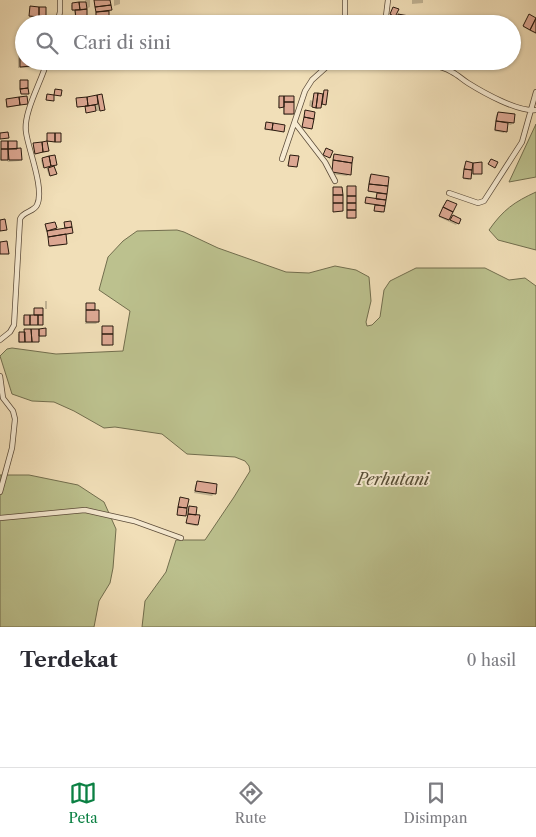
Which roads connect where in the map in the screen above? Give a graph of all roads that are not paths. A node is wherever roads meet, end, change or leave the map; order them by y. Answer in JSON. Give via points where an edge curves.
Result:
{"nodes":[{"id":1,"x":60,"y":0,"type":"edge"},
{"id":2,"x":345,"y":0,"type":"edge"},
{"id":3,"x":388,"y":0,"type":"edge"},
{"id":4,"x":59,"y":15,"type":"edge"},
{"id":5,"x":344,"y":15,"type":"edge"},
{"id":6,"x":386,"y":15,"type":"edge"},
{"id":7,"x":45,"y":70,"type":"edge"},
{"id":8,"x":323,"y":70,"type":"edge"},
{"id":9,"x":449,"y":70,"type":"edge"},
{"id":10,"x":536,"y":92,"type":"edge"},
{"id":11,"x":534,"y":110,"type":"edge"},
{"id":12,"x":295,"y":123,"type":"junction"},
{"id":13,"x":282,"y":159,"type":"dead end"},
{"id":14,"x":335,"y":181,"type":"dead end"},
{"id":15,"x":449,"y":193,"type":"dead end"},
{"id":16,"x":0,"y":340,"type":"edge"},
{"id":17,"x":0,"y":376,"type":"edge"},
{"id":18,"x":0,"y":492,"type":"edge"},
{"id":19,"x":0,"y":518,"type":"edge"},
{"id":20,"x":181,"y":538,"type":"dead end"}],
"edges":[{"from":1,"to":4,"type":"street"},
{"from":2,"to":5,"type":"street"},
{"from":3,"to":6,"type":"street"},
{"from":7,"to":16,"type":"street","via":[[26,125],[37,177],[38,202],[20,219],[14,325]]},
{"from":8,"to":12,"type":"street","via":[[308,86]]},
{"from":9,"to":11,"type":"street","via":[[496,98]]},
{"from":10,"to":11,"type":"street"},
{"from":11,"to":15,"type":"street","via":[[522,142],[484,201],[478,203]]},
{"from":12,"to":13,"type":"street"},
{"from":12,"to":14,"type":"street"},
{"from":17,"to":18,"type":"street","via":[[2,398],[15,419],[12,448]]},
{"from":19,"to":20,"type":"street","via":[[84,510],[134,521]]}]}
